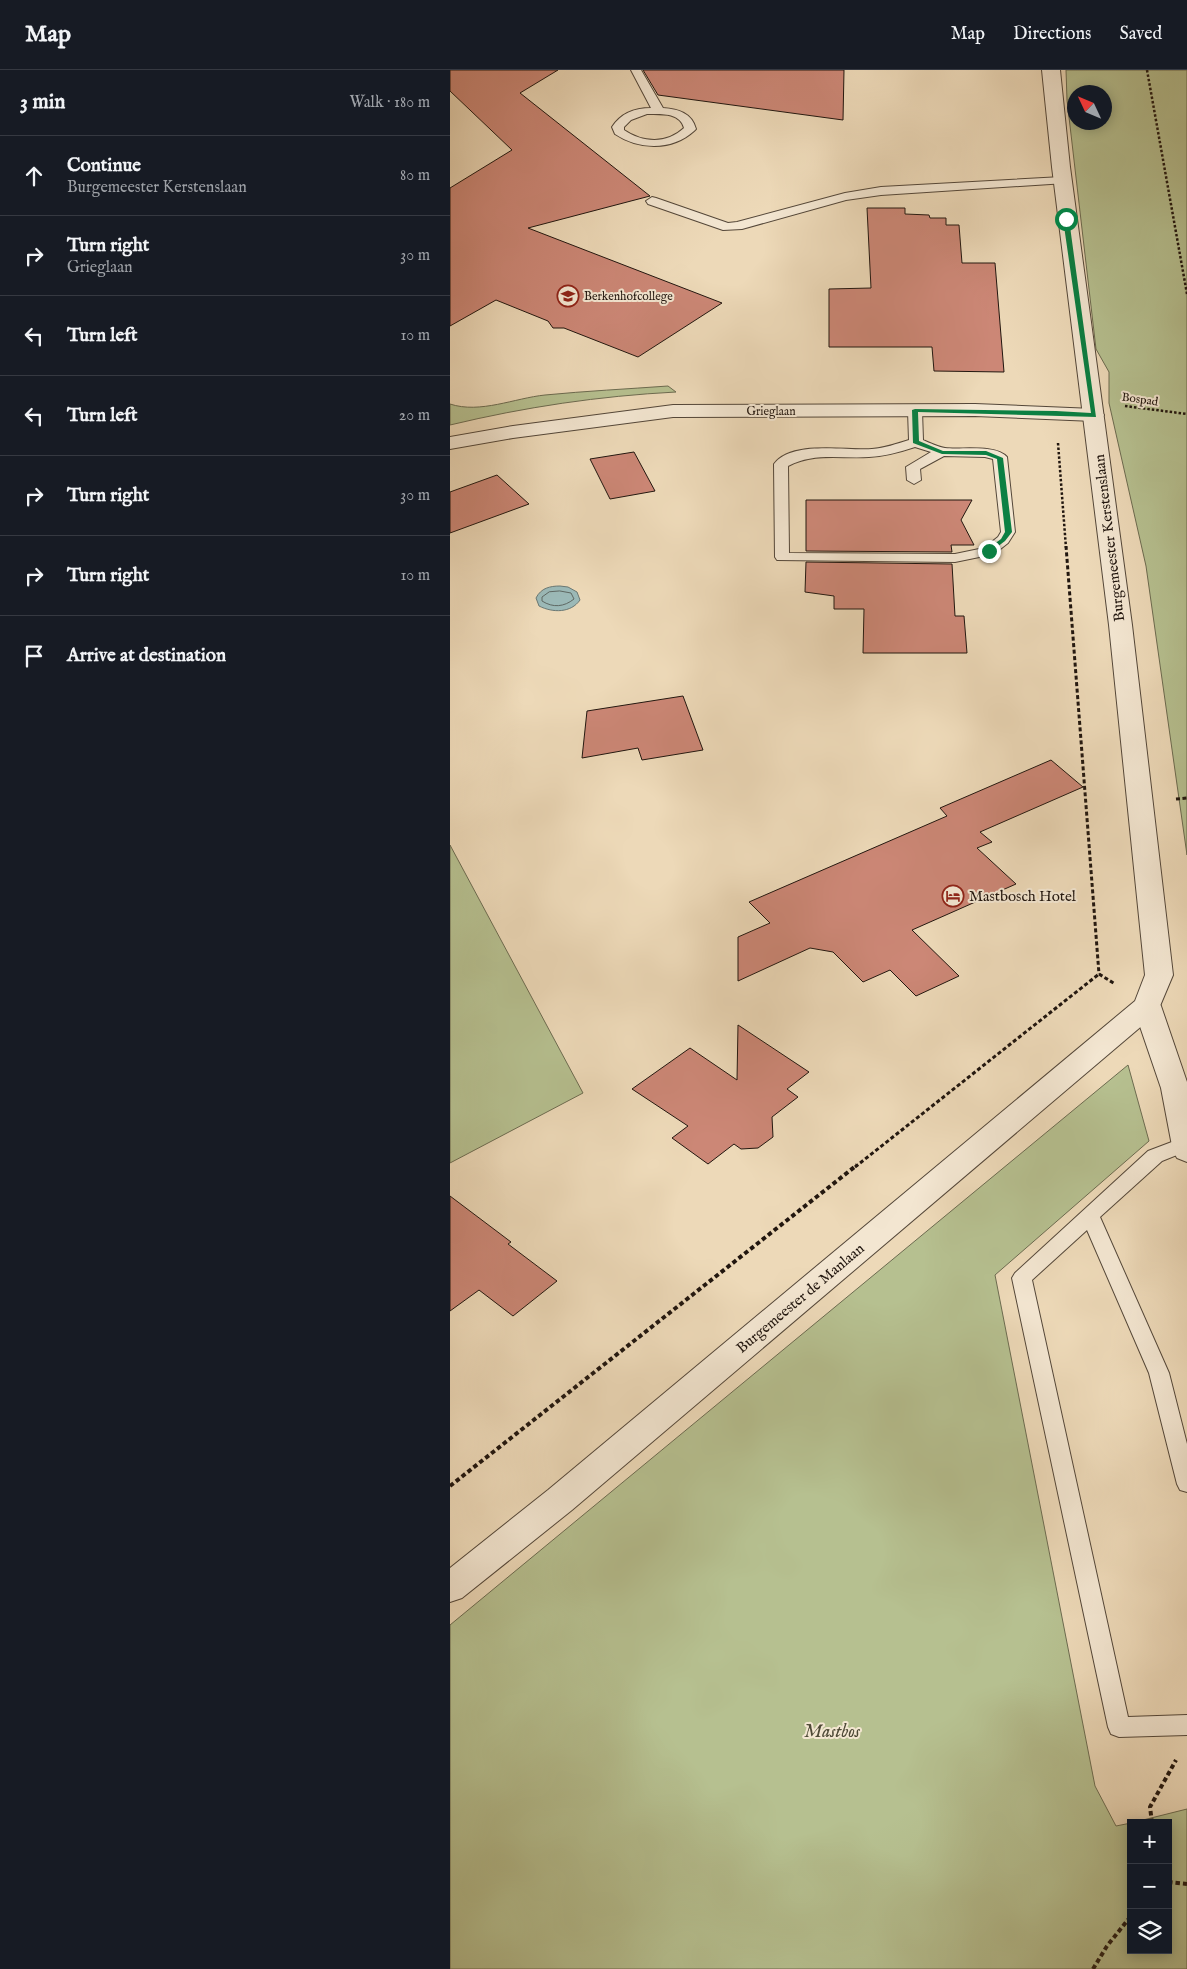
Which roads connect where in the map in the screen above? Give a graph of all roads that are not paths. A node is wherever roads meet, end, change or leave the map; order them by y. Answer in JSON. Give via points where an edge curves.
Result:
{"nodes":[{"id":1,"x":636,"y":70,"type":"edge"},
{"id":2,"x":1051,"y":70,"type":"edge"},
{"id":3,"x":659,"y":111,"type":"junction"},
{"id":4,"x":1062,"y":182,"type":"junction"},
{"id":5,"x":652,"y":201,"type":"dead end"},
{"id":6,"x":915,"y":410,"type":"junction"},
{"id":7,"x":1094,"y":415,"type":"junction"},
{"id":8,"x":916,"y":442,"type":"junction"},
{"id":9,"x":450,"y":443,"type":"edge"},
{"id":10,"x":883,"y":452,"type":"junction"},
{"id":11,"x":942,"y":452,"type":"junction"},
{"id":12,"x":1147,"y":1006,"type":"junction"},
{"id":13,"x":1186,"y":1147,"type":"edge"},
{"id":14,"x":1090,"y":1216,"type":"junction"},
{"id":15,"x":1187,"y":1484,"type":"edge"},
{"id":16,"x":450,"y":1588,"type":"edge"},
{"id":17,"x":1187,"y":1725,"type":"edge"}],
"edges":[{"from":1,"to":3,"type":"lane"},
{"from":2,"to":4,"type":"street","name":"Burgemeester Kerstenslaan"},
{"from":3,"to":3,"type":"lane","via":[[686,118],[690,129],[679,138],[657,143],[634,140],[619,132],[618,126],[627,116]]},
{"from":4,"to":5,"type":"lane","via":[[881,191],[845,196],[727,227]]},
{"from":4,"to":7,"type":"street","name":"Burgemeester Kerstenslaan"},
{"from":6,"to":7,"type":"street","name":"Grieglaan"},
{"from":6,"to":8,"type":"lane"},
{"from":6,"to":9,"type":"street","name":"Grieglaan","via":[[673,411]]},
{"from":7,"to":12,"type":"street","name":"Burgemeester Kerstenslaan","via":[[1159,974]]},
{"from":8,"to":10,"type":"lane"},
{"from":8,"to":11,"type":"lane"},
{"from":10,"to":11,"type":"lane","via":[[914,473]]},
{"from":10,"to":11,"type":"lane","via":[[804,452],[781,464],[782,557],[955,558],[989,551],[1008,532],[1000,458],[986,453]]},
{"from":12,"to":13,"type":"street","via":[[1174,1088]]},
{"from":12,"to":16,"type":"street","name":"Burgemeester de Manlaan","via":[[560,1500]]},
{"from":13,"to":14,"type":"lane","via":[[1156,1156]]},
{"from":14,"to":15,"type":"lane","via":[[1159,1373]]},
{"from":14,"to":17,"type":"lane","via":[[1022,1278],[1119,1727]]}]}
